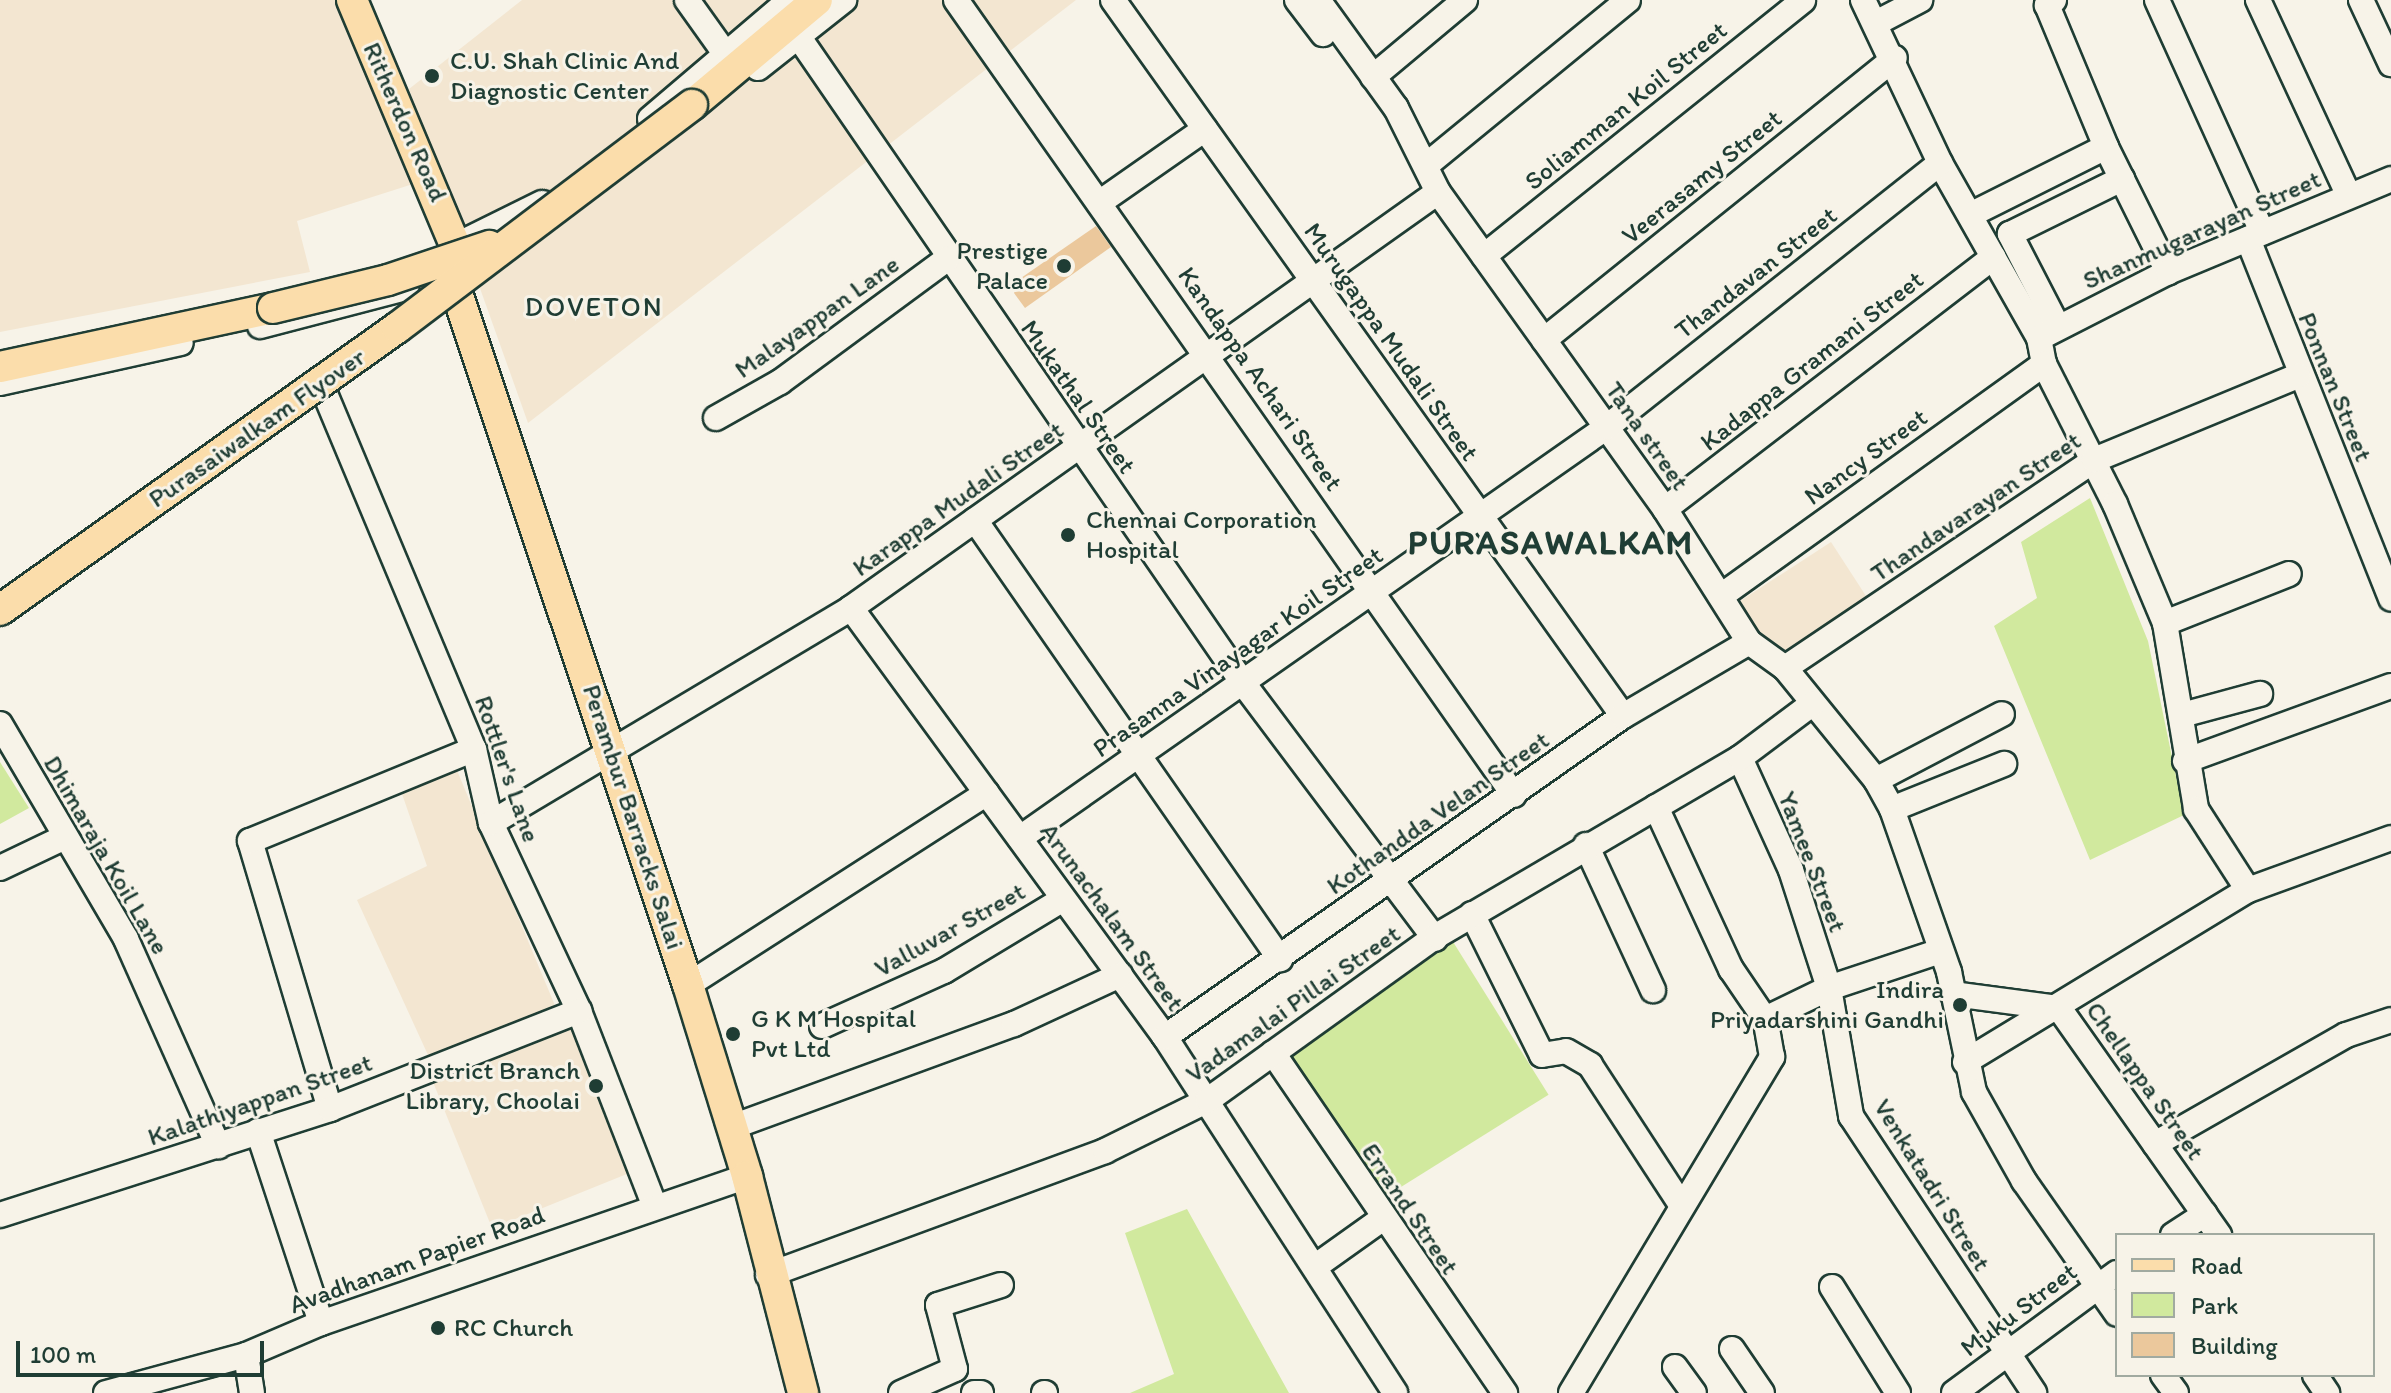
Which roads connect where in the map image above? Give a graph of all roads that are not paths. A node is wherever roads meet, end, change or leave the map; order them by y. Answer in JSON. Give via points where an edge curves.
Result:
{"nodes":[{"id":1,"x":352,"y":0,"type":"edge"},
{"id":2,"x":687,"y":0,"type":"edge"},
{"id":3,"x":790,"y":0,"type":"edge"},
{"id":4,"x":817,"y":0,"type":"edge"},
{"id":5,"x":844,"y":0,"type":"edge"},
{"id":6,"x":956,"y":0,"type":"edge"},
{"id":7,"x":1113,"y":0,"type":"edge"},
{"id":8,"x":1297,"y":0,"type":"edge"},
{"id":9,"x":1318,"y":0,"type":"edge"},
{"id":10,"x":1465,"y":0,"type":"edge"},
{"id":11,"x":1628,"y":0,"type":"edge"},
{"id":12,"x":1803,"y":0,"type":"edge"},
{"id":13,"x":1863,"y":0,"type":"edge"},
{"id":14,"x":1920,"y":0,"type":"edge"},
{"id":15,"x":2054,"y":0,"type":"edge"},
{"id":16,"x":2157,"y":0,"type":"edge"},
{"id":17,"x":2258,"y":0,"type":"edge"},
{"id":18,"x":2361,"y":0,"type":"edge"},
{"id":19,"x":1876,"y":23,"type":"junction"},
{"id":20,"x":798,"y":36,"type":"junction"},
{"id":21,"x":727,"y":56,"type":"junction"},
{"id":22,"x":1895,"y":58,"type":"junction"},
{"id":23,"x":2391,"y":64,"type":"edge"},
{"id":24,"x":1373,"y":77,"type":"junction"},
{"id":25,"x":1403,"y":124,"type":"junction"},
{"id":26,"x":1205,"y":129,"type":"junction"},
{"id":27,"x":2106,"y":147,"type":"junction"},
{"id":28,"x":1429,"y":163,"type":"junction"},
{"id":29,"x":1940,"y":163,"type":"junction"},
{"id":30,"x":2122,"y":179,"type":"junction"},
{"id":31,"x":2391,"y":179,"type":"edge"},
{"id":32,"x":1438,"y":192,"type":"junction"},
{"id":33,"x":2348,"y":194,"type":"junction"},
{"id":34,"x":1099,"y":203,"type":"junction"},
{"id":35,"x":1970,"y":215,"type":"junction"},
{"id":36,"x":2255,"y":235,"type":"junction"},
{"id":37,"x":510,"y":239,"type":"junction"},
{"id":38,"x":1484,"y":256,"type":"junction"},
{"id":39,"x":1993,"y":257,"type":"junction"},
{"id":40,"x":947,"y":259,"type":"junction"},
{"id":41,"x":455,"y":272,"type":"junction"},
{"id":42,"x":2168,"y":272,"type":"junction"},
{"id":43,"x":352,"y":279,"type":"junction"},
{"id":44,"x":1315,"y":281,"type":"junction"},
{"id":45,"x":356,"y":305,"type":"junction"},
{"id":46,"x":413,"y":306,"type":"junction"},
{"id":47,"x":2048,"y":332,"type":"junction"},
{"id":48,"x":1544,"y":340,"type":"junction"},
{"id":49,"x":0,"y":354,"type":"edge"},
{"id":50,"x":1210,"y":354,"type":"junction"},
{"id":51,"x":2044,"y":364,"type":"junction"},
{"id":52,"x":0,"y":367,"type":"edge"},
{"id":53,"x":2298,"y":376,"type":"junction"},
{"id":54,"x":0,"y":383,"type":"edge"},
{"id":55,"x":326,"y":396,"type":"junction"},
{"id":56,"x":716,"y":418,"type":"dead end"},
{"id":57,"x":1607,"y":427,"type":"junction"},
{"id":58,"x":1080,"y":447,"type":"junction"},
{"id":59,"x":2094,"y":460,"type":"junction"},
{"id":60,"x":1665,"y":509,"type":"junction"},
{"id":61,"x":1479,"y":515,"type":"junction"},
{"id":62,"x":975,"y":520,"type":"junction"},
{"id":63,"x":2289,"y":574,"type":"dead end"},
{"id":64,"x":1373,"y":590,"type":"junction"},
{"id":65,"x":1721,"y":596,"type":"junction"},
{"id":66,"x":0,"y":598,"type":"edge"},
{"id":67,"x":2391,"y":599,"type":"edge"},
{"id":68,"x":851,"y":608,"type":"junction"},
{"id":69,"x":0,"y":610,"type":"edge"},
{"id":70,"x":2165,"y":623,"type":"junction"},
{"id":71,"x":0,"y":627,"type":"edge"},
{"id":72,"x":1749,"y":642,"type":"junction"},
{"id":73,"x":1785,"y":668,"type":"junction"},
{"id":74,"x":1243,"y":683,"type":"junction"},
{"id":75,"x":2391,"y":686,"type":"edge"},
{"id":76,"x":2260,"y":694,"type":"dead end"},
{"id":77,"x":1812,"y":704,"type":"junction"},
{"id":78,"x":2002,"y":714,"type":"dead end"},
{"id":79,"x":2182,"y":715,"type":"junction"},
{"id":80,"x":1623,"y":716,"type":"junction"},
{"id":81,"x":0,"y":724,"type":"edge"},
{"id":82,"x":474,"y":749,"type":"junction"},
{"id":83,"x":611,"y":750,"type":"junction"},
{"id":84,"x":1143,"y":755,"type":"junction"},
{"id":85,"x":1740,"y":758,"type":"junction"},
{"id":86,"x":2185,"y":761,"type":"junction"},
{"id":87,"x":2004,"y":764,"type":"dead end"},
{"id":88,"x":1876,"y":780,"type":"junction"},
{"id":89,"x":987,"y":793,"type":"junction"},
{"id":90,"x":1514,"y":795,"type":"junction"},
{"id":91,"x":1656,"y":807,"type":"junction"},
{"id":92,"x":1892,"y":809,"type":"junction"},
{"id":93,"x":491,"y":823,"type":"junction"},
{"id":94,"x":63,"y":838,"type":"junction"},
{"id":95,"x":1020,"y":838,"type":"junction"},
{"id":96,"x":2391,"y":838,"type":"edge"},
{"id":97,"x":1586,"y":845,"type":"junction"},
{"id":98,"x":0,"y":868,"type":"edge"},
{"id":99,"x":1390,"y":879,"type":"junction"},
{"id":100,"x":2248,"y":890,"type":"junction"},
{"id":101,"x":1060,"y":901,"type":"junction"},
{"id":102,"x":1472,"y":914,"type":"junction"},
{"id":103,"x":1435,"y":939,"type":"junction"},
{"id":104,"x":1940,"y":951,"type":"junction"},
{"id":105,"x":1280,"y":959,"type":"junction"},
{"id":106,"x":1120,"y":975,"type":"junction"},
{"id":107,"x":688,"y":985,"type":"junction"},
{"id":108,"x":1829,"y":988,"type":"junction"},
{"id":109,"x":1653,"y":990,"type":"dead end"},
{"id":110,"x":1953,"y":994,"type":"junction"},
{"id":111,"x":2059,"y":1008,"type":"junction"},
{"id":112,"x":579,"y":1011,"type":"junction"},
{"id":113,"x":1765,"y":1019,"type":"junction"},
{"id":114,"x":2391,"y":1020,"type":"edge"},
{"id":115,"x":822,"y":1026,"type":"dead end"},
{"id":116,"x":1165,"y":1037,"type":"junction"},
{"id":117,"x":1273,"y":1053,"type":"junction"},
{"id":118,"x":1965,"y":1062,"type":"junction"},
{"id":119,"x":1208,"y":1100,"type":"junction"},
{"id":120,"x":330,"y":1109,"type":"junction"},
{"id":121,"x":732,"y":1127,"type":"junction"},
{"id":122,"x":258,"y":1131,"type":"junction"},
{"id":123,"x":2155,"y":1144,"type":"junction"},
{"id":124,"x":218,"y":1146,"type":"junction"},
{"id":125,"x":747,"y":1176,"type":"junction"},
{"id":126,"x":654,"y":1204,"type":"junction"},
{"id":127,"x":1682,"y":1206,"type":"junction"},
{"id":128,"x":2205,"y":1214,"type":"junction"},
{"id":129,"x":0,"y":1215,"type":"edge"},
{"id":130,"x":1382,"y":1219,"type":"junction"},
{"id":131,"x":2176,"y":1233,"type":"edge"},
{"id":132,"x":2218,"y":1233,"type":"edge"},
{"id":133,"x":1316,"y":1266,"type":"junction"},
{"id":134,"x":2115,"y":1274,"type":"edge"},
{"id":135,"x":768,"y":1275,"type":"junction"},
{"id":136,"x":1001,"y":1285,"type":"dead end"},
{"id":137,"x":1832,"y":1287,"type":"dead end"},
{"id":138,"x":2096,"y":1287,"type":"junction"},
{"id":139,"x":2115,"y":1311,"type":"edge"},
{"id":140,"x":321,"y":1323,"type":"junction"},
{"id":141,"x":1732,"y":1349,"type":"dead end"},
{"id":142,"x":246,"y":1355,"type":"junction"},
{"id":143,"x":2007,"y":1355,"type":"junction"},
{"id":144,"x":1675,"y":1367,"type":"dead end"},
{"id":145,"x":121,"y":1391,"type":"edge"},
{"id":146,"x":252,"y":1393,"type":"edge"},
{"id":147,"x":803,"y":1393,"type":"edge"},
{"id":148,"x":901,"y":1393,"type":"edge"},
{"id":149,"x":974,"y":1393,"type":"edge"},
{"id":150,"x":981,"y":1393,"type":"edge"},
{"id":151,"x":1395,"y":1393,"type":"edge"},
{"id":152,"x":1505,"y":1393,"type":"edge"},
{"id":153,"x":1571,"y":1393,"type":"edge"},
{"id":154,"x":1694,"y":1393,"type":"edge"},
{"id":155,"x":1762,"y":1393,"type":"edge"},
{"id":156,"x":1898,"y":1393,"type":"edge"},
{"id":157,"x":1954,"y":1393,"type":"edge"},
{"id":158,"x":2034,"y":1393,"type":"edge"}],
"edges":[{"from":1,"to":41,"type":"main road","name":"Ritherdon Road"},
{"from":2,"to":21,"type":"street"},
{"from":3,"to":21,"type":"street"},
{"from":4,"to":37,"type":"main road","name":"Purasaiwalkam Flyover","bridge":true,"via":[[567,203]]},
{"from":5,"to":20,"type":"street"},
{"from":6,"to":34,"type":"street","name":"Kandappa Achari Street"},
{"from":7,"to":26,"type":"street","name":"Murugappa Mudali Street"},
{"from":8,"to":25,"type":"street","via":[[1378,108]]},
{"from":9,"to":24,"type":"street","name":"Tana street"},
{"from":10,"to":24,"type":"street"},
{"from":11,"to":28,"type":"street"},
{"from":12,"to":38,"type":"street","name":"Soliamman Koil Street"},
{"from":13,"to":19,"type":"street"},
{"from":14,"to":19,"type":"street"},
{"from":15,"to":27,"type":"street","via":[[2047,5]]},
{"from":16,"to":36,"type":"street","name":"Ponnan Street"},
{"from":17,"to":33,"type":"street"},
{"from":18,"to":23,"type":"street"},
{"from":19,"to":22,"type":"street"},
{"from":20,"to":40,"type":"street","name":"Mukathal Street"},
{"from":20,"to":41,"type":"street"},
{"from":21,"to":41,"type":"street"},
{"from":22,"to":29,"type":"street"},
{"from":22,"to":48,"type":"street","name":"Veerasamy Street"},
{"from":24,"to":25,"type":"street","name":"Tana street"},
{"from":25,"to":28,"type":"street","name":"Tana street"},
{"from":26,"to":34,"type":"street"},
{"from":26,"to":44,"type":"street","name":"Murugappa Mudali Street"},
{"from":27,"to":30,"type":"street"},
{"from":27,"to":35,"type":"street"},
{"from":28,"to":32,"type":"street","name":"Tana street"},
{"from":29,"to":35,"type":"street"},
{"from":29,"to":57,"type":"street","name":"Thandavan Street"},
{"from":30,"to":42,"type":"street"},
{"from":30,"to":47,"type":"street","via":[[2010,234]]},
{"from":31,"to":33,"type":"street","name":"Shanmugarayan Street"},
{"from":32,"to":38,"type":"street","name":"Tana street"},
{"from":32,"to":44,"type":"street","name":"Karappa Mudali Street"},
{"from":33,"to":36,"type":"street","name":"Shanmugarayan Street"},
{"from":34,"to":50,"type":"street","name":"Kandappa Achari Street"},
{"from":35,"to":39,"type":"street"},
{"from":36,"to":42,"type":"street","name":"Shanmugarayan Street"},
{"from":36,"to":53,"type":"street","name":"Ponnan Street"},
{"from":37,"to":52,"type":"main road","name":"Purasaiwalkam Flyover","bridge":true,"via":[[347,290]]},
{"from":37,"to":69,"type":"main road","name":"Purasaiwalkam Flyover","bridge":true,"via":[[397,328]]},
{"from":38,"to":48,"type":"street","name":"Tana street"},
{"from":39,"to":47,"type":"street"},
{"from":39,"to":60,"type":"street","name":"Kadappa Gramani Street"},
{"from":40,"to":56,"type":"street","name":"Malayappan Lane","via":[[780,382]]},
{"from":40,"to":58,"type":"street","name":"Mukathal Street"},
{"from":41,"to":43,"type":"street"},
{"from":41,"to":46,"type":"street"},
{"from":41,"to":46,"type":"street"},
{"from":41,"to":83,"type":"main road","name":"Perambur Barracks Salai"},
{"from":42,"to":47,"type":"street","name":"Shanmugarayan Street"},
{"from":43,"to":45,"type":"street"},
{"from":43,"to":49,"type":"street"},
{"from":44,"to":50,"type":"street","name":"Karappa Mudali Street"},
{"from":44,"to":61,"type":"street","name":"Murugappa Mudali Street"},
{"from":45,"to":46,"type":"street"},
{"from":45,"to":54,"type":"street"},
{"from":46,"to":55,"type":"street"},
{"from":46,"to":66,"type":"street"},
{"from":47,"to":51,"type":"street"},
{"from":48,"to":57,"type":"street","name":"Tana street"},
{"from":50,"to":58,"type":"street","name":"Karappa Mudali Street"},
{"from":50,"to":64,"type":"street","name":"Kandappa Achari Street"},
{"from":51,"to":59,"type":"street"},
{"from":51,"to":65,"type":"street","name":"Nancy Street"},
{"from":53,"to":59,"type":"street","name":"Thandavarayan Street"},
{"from":53,"to":67,"type":"street","name":"Ponnan Street"},
{"from":55,"to":71,"type":"street"},
{"from":55,"to":82,"type":"street","name":"Rottler's Lane"},
{"from":57,"to":60,"type":"street","name":"Tana street"},
{"from":57,"to":61,"type":"street","name":"Prasanna Vinayagar Koil Street"},
{"from":58,"to":62,"type":"street","name":"Karappa Mudali Street"},
{"from":58,"to":74,"type":"street","name":"Mukathal Street"},
{"from":59,"to":70,"type":"street"},
{"from":59,"to":73,"type":"street","name":"Thandavarayan Street"},
{"from":60,"to":65,"type":"street","name":"Tana street"},
{"from":61,"to":64,"type":"street","name":"Prasanna Vinayagar Koil Street"},
{"from":61,"to":80,"type":"street","name":"Murugappa Mudali Street"},
{"from":62,"to":68,"type":"street","name":"Karappa Mudali Street"},
{"from":62,"to":84,"type":"street"},
{"from":63,"to":70,"type":"street"},
{"from":64,"to":74,"type":"street","name":"Prasanna Vinayagar Koil Street"},
{"from":64,"to":90,"type":"street","name":"Kandappa Achari Street"},
{"from":65,"to":72,"type":"street","name":"Tana street"},
{"from":68,"to":83,"type":"street","name":"Karappa Mudali Street"},
{"from":68,"to":89,"type":"street","name":"Arunachalam Street"},
{"from":70,"to":79,"type":"street"},
{"from":72,"to":73,"type":"street","name":"Tana street"},
{"from":72,"to":80,"type":"street","name":"Kothandda Velan Street"},
{"from":73,"to":77,"type":"street","name":"Tana street"},
{"from":74,"to":84,"type":"street","name":"Prasanna Vinayagar Koil Street"},
{"from":74,"to":99,"type":"street","name":"Mukathal Street"},
{"from":75,"to":86,"type":"street"},
{"from":76,"to":79,"type":"street"},
{"from":77,"to":85,"type":"street","name":"Vadamalai Pillai Street"},
{"from":77,"to":88,"type":"street","name":"Tana street"},
{"from":78,"to":88,"type":"street"},
{"from":79,"to":86,"type":"street"},
{"from":80,"to":90,"type":"street","name":"Kothandda Velan Street"},
{"from":81,"to":94,"type":"street","name":"Dhimaraja Koil Lane"},
{"from":82,"to":93,"type":"street","name":"Rottler's Lane"},
{"from":82,"to":120,"type":"street","via":[[250,841]]},
{"from":83,"to":93,"type":"street","name":"Karappa Mudali Street"},
{"from":83,"to":107,"type":"main road","name":"Perambur Barracks Salai"},
{"from":84,"to":95,"type":"street","name":"Prasanna Vinayagar Koil Street"},
{"from":84,"to":105,"type":"street"},
{"from":85,"to":91,"type":"street","name":"Vadamalai Pillai Street"},
{"from":85,"to":108,"type":"street","name":"Yamee Street","via":[[1791,870]]},
{"from":86,"to":100,"type":"street","via":[[2196,809]]},
{"from":87,"to":92,"type":"street"},
{"from":88,"to":92,"type":"street","name":"Tana street"},
{"from":89,"to":95,"type":"street","name":"Arunachalam Street"},
{"from":89,"to":107,"type":"street"},
{"from":90,"to":99,"type":"street","name":"Kothandda Velan Street"},
{"from":91,"to":97,"type":"street","name":"Vadamalai Pillai Street"},
{"from":91,"to":113,"type":"street","via":[[1735,978]]},
{"from":92,"to":104,"type":"street","name":"Tana street"},
{"from":93,"to":112,"type":"street","name":"Rottler's Lane"},
{"from":94,"to":98,"type":"street"},
{"from":94,"to":124,"type":"street","name":"Dhimaraja Koil Lane","via":[[126,939]]},
{"from":95,"to":101,"type":"street","name":"Arunachalam Street"},
{"from":96,"to":100,"type":"street"},
{"from":97,"to":102,"type":"street","name":"Vadamalai Pillai Street"},
{"from":97,"to":109,"type":"street"},
{"from":99,"to":103,"type":"street","name":"Mukathal Street"},
{"from":99,"to":105,"type":"street","name":"Kothandda Velan Street"},
{"from":100,"to":111,"type":"street"},
{"from":101,"to":106,"type":"street","name":"Arunachalam Street"},
{"from":101,"to":115,"type":"street","name":"Valluvar Street","via":[[944,971]]},
{"from":102,"to":103,"type":"street","name":"Vadamalai Pillai Street"},
{"from":102,"to":127,"type":"street","via":[[1542,1055],[1566,1051],[1590,1065]]},
{"from":103,"to":117,"type":"street","name":"Vadamalai Pillai Street"},
{"from":104,"to":108,"type":"street"},
{"from":104,"to":110,"type":"street","name":"Tana street"},
{"from":105,"to":116,"type":"street","name":"Kothandda Velan Street"},
{"from":106,"to":116,"type":"street","name":"Arunachalam Street"},
{"from":106,"to":121,"type":"street","via":[[1014,1024]]},
{"from":107,"to":121,"type":"main road","name":"Perambur Barracks Salai"},
{"from":108,"to":113,"type":"street"},
{"from":108,"to":143,"type":"street","name":"Venkatadri Street","via":[[1851,1116]]},
{"from":110,"to":111,"type":"street","name":"Chellappa Street"},
{"from":110,"to":118,"type":"street","name":"Tana street"},
{"from":111,"to":118,"type":"street"},
{"from":111,"to":123,"type":"street","name":"Chellappa Street"},
{"from":112,"to":120,"type":"street","name":"Kalathiyappan Street"},
{"from":112,"to":126,"type":"street","name":"Rottler's Lane"},
{"from":113,"to":127,"type":"street","via":[[1772,1057]]},
{"from":114,"to":123,"type":"street","via":[[2346,1035]]},
{"from":116,"to":119,"type":"street","name":"Arunachalam Street"},
{"from":117,"to":119,"type":"street","name":"Vadamalai Pillai Street"},
{"from":117,"to":130,"type":"street","name":"Errand Street"},
{"from":118,"to":138,"type":"street","name":"Tana street","via":[[2024,1181]]},
{"from":119,"to":133,"type":"street","name":"Arunachalam Street"},
{"from":119,"to":135,"type":"street","name":"Vadamalai Pillai Street","via":[[1105,1151]]},
{"from":120,"to":122,"type":"street","name":"Kalathiyappan Street"},
{"from":121,"to":125,"type":"main road","name":"Perambur Barracks Salai"},
{"from":122,"to":124,"type":"street","name":"Kalathiyappan Street"},
{"from":122,"to":140,"type":"street"},
{"from":123,"to":128,"type":"street","name":"Chellappa Street"},
{"from":124,"to":129,"type":"street","name":"Kalathiyappan Street"},
{"from":125,"to":126,"type":"street","name":"Avadhanam Papier Road"},
{"from":125,"to":135,"type":"main road","name":"Perambur Barracks Salai"},
{"from":126,"to":140,"type":"street","name":"Avadhanam Papier Road"},
{"from":127,"to":153,"type":"street"},
{"from":128,"to":131,"type":"street"},
{"from":128,"to":132,"type":"street","name":"Chellappa Street"},
{"from":130,"to":133,"type":"street"},
{"from":130,"to":152,"type":"street","name":"Errand Street"},
{"from":133,"to":151,"type":"street","name":"Arunachalam Street"},
{"from":134,"to":138,"type":"street","name":"Muku Street"},
{"from":135,"to":147,"type":"main road","name":"Perambur Barracks Salai"},
{"from":136,"to":148,"type":"street","via":[[938,1305],[955,1369]]},
{"from":137,"to":156,"type":"street"},
{"from":138,"to":139,"type":"street","name":"Tana street"},
{"from":138,"to":143,"type":"street","name":"Muku Street"},
{"from":140,"to":142,"type":"street","name":"Avadhanam Papier Road"},
{"from":141,"to":155,"type":"street"},
{"from":142,"to":145,"type":"street","name":"Avadhanam Papier Road"},
{"from":142,"to":146,"type":"street"},
{"from":143,"to":157,"type":"street","name":"Muku Street"},
{"from":143,"to":158,"type":"street","name":"Venkatadri Street"},
{"from":144,"to":154,"type":"street"},
{"from":149,"to":150,"type":"street"}]}
